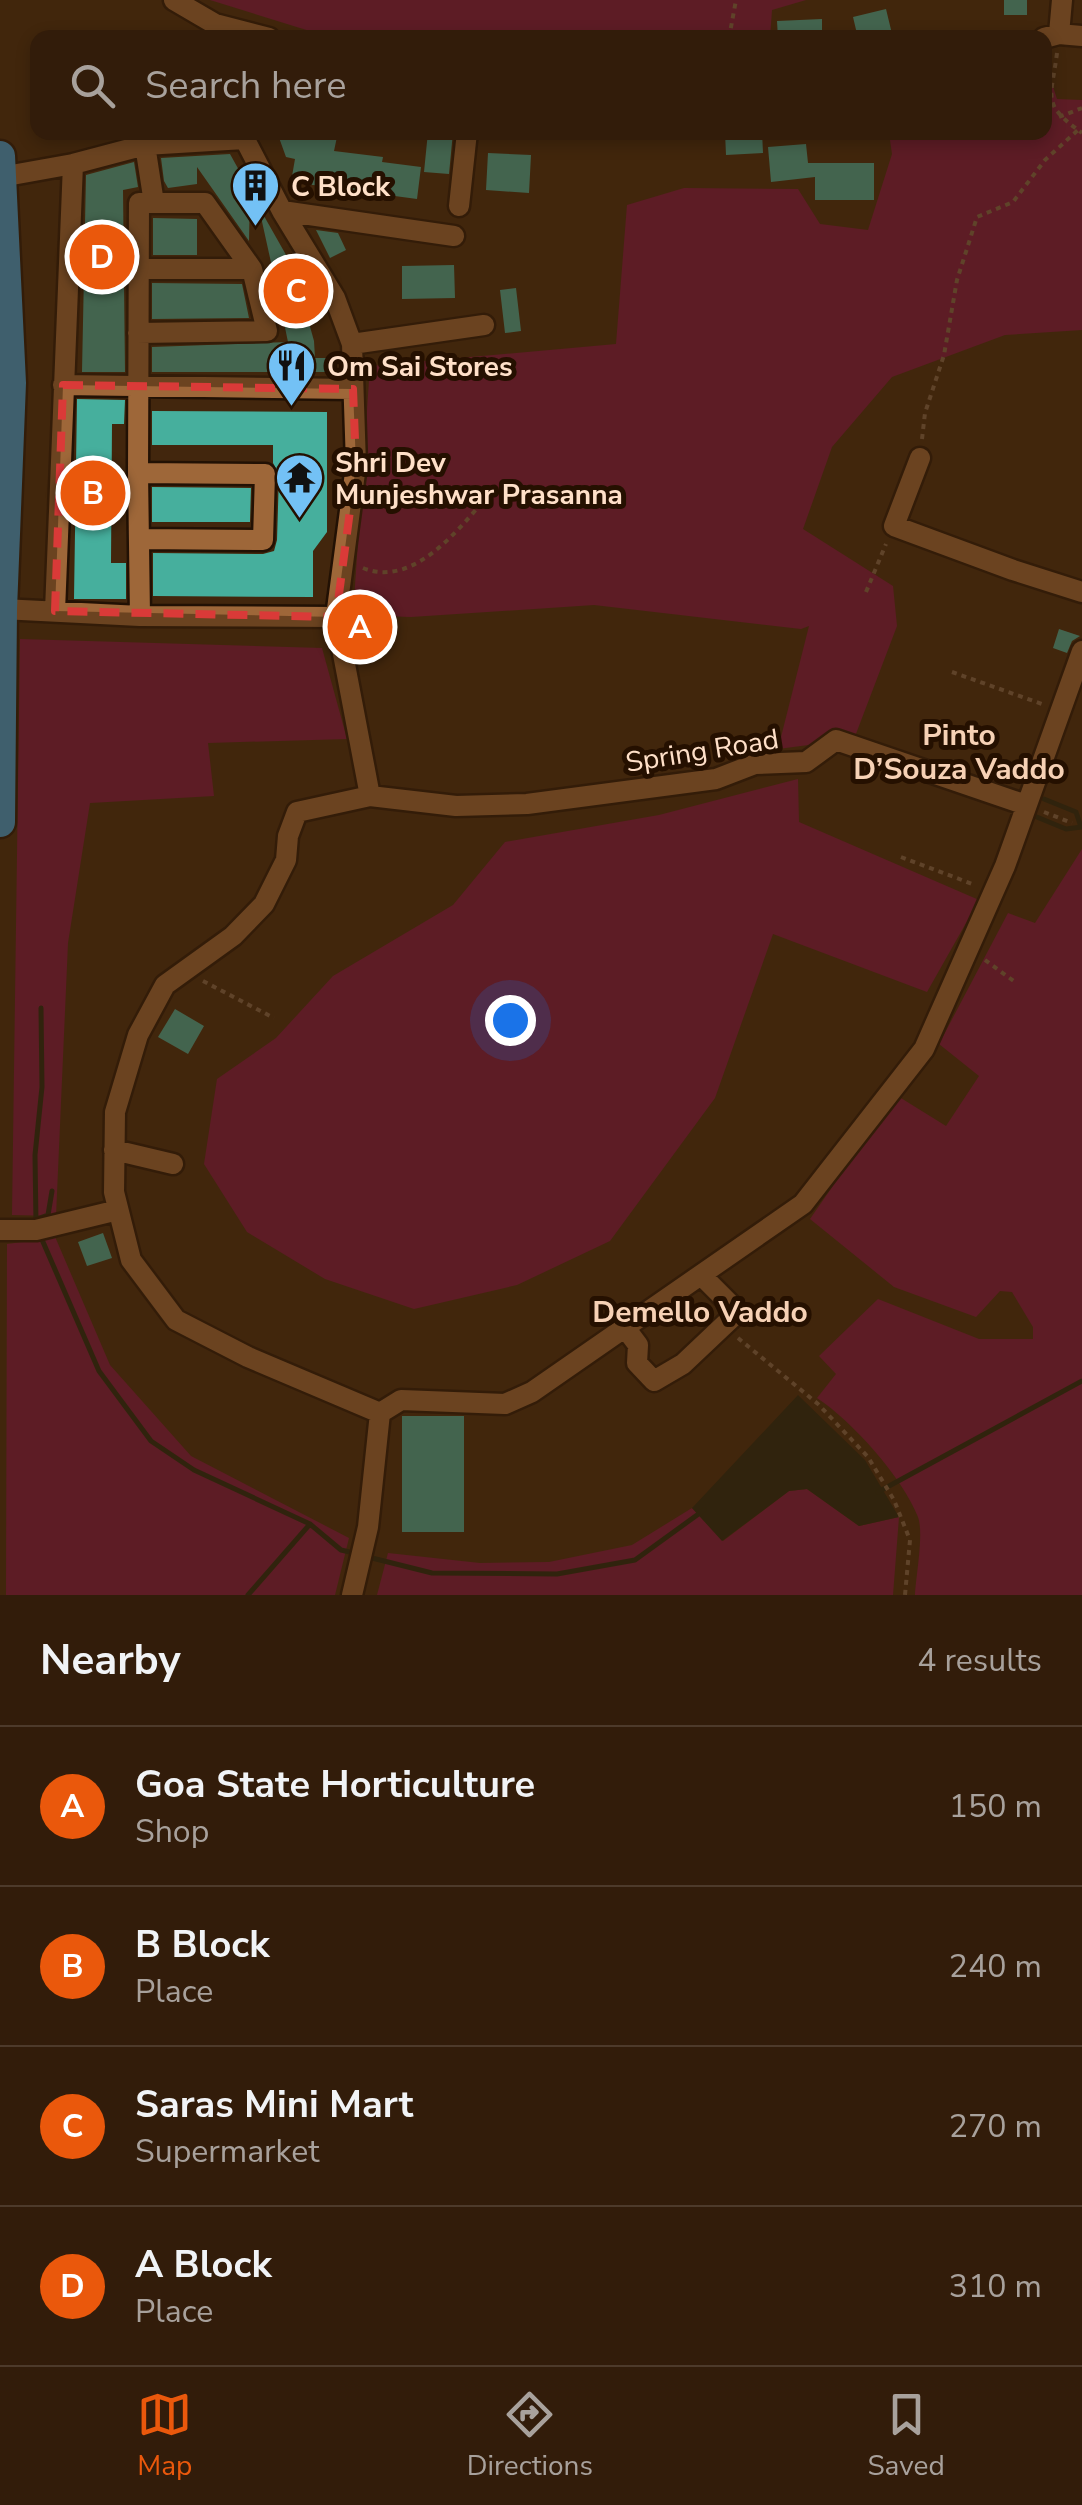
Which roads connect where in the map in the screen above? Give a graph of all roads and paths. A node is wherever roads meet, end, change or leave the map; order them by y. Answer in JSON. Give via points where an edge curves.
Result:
{"nodes":[{"id":1,"x":174,"y":0,"type":"edge"},
{"id":2,"x":736,"y":0,"type":"edge"},
{"id":3,"x":1062,"y":0,"type":"edge"},
{"id":4,"x":215,"y":30,"type":"edge"},
{"id":5,"x":730,"y":30,"type":"edge"},
{"id":6,"x":1052,"y":36,"type":"edge"},
{"id":7,"x":1082,"y":36,"type":"edge"},
{"id":8,"x":1052,"y":106,"type":"edge"},
{"id":9,"x":1082,"y":108,"type":"edge"},
{"id":10,"x":1059,"y":117,"type":"junction"},
{"id":11,"x":1080,"y":132,"type":"edge"},
{"id":12,"x":199,"y":140,"type":"edge"},
{"id":13,"x":244,"y":140,"type":"edge"},
{"id":14,"x":466,"y":140,"type":"edge"},
{"id":15,"x":146,"y":145,"type":"junction"},
{"id":16,"x":0,"y":156,"type":"edge"},
{"id":17,"x":73,"y":164,"type":"junction"},
{"id":18,"x":1,"y":177,"type":"edge"},
{"id":19,"x":154,"y":203,"type":"junction"},
{"id":20,"x":459,"y":206,"type":"dead end"},
{"id":21,"x":282,"y":212,"type":"junction"},
{"id":22,"x":454,"y":236,"type":"dead end"},
{"id":23,"x":252,"y":268,"type":"junction"},
{"id":24,"x":138,"y":270,"type":"junction"},
{"id":25,"x":475,"y":328,"type":"dead end"},
{"id":26,"x":138,"y":333,"type":"junction"},
{"id":27,"x":352,"y":344,"type":"junction"},
{"id":28,"x":63,"y":385,"type":"junction"},
{"id":29,"x":139,"y":385,"type":"junction"},
{"id":30,"x":353,"y":389,"type":"junction"},
{"id":31,"x":920,"y":458,"type":"joint"},
{"id":32,"x":138,"y":473,"type":"junction"},
{"id":33,"x":497,"y":485,"type":"dead end"},
{"id":34,"x":894,"y":526,"type":"junction"},
{"id":35,"x":138,"y":539,"type":"junction"},
{"id":36,"x":344,"y":560,"type":"junction"},
{"id":37,"x":866,"y":592,"type":"dead end"},
{"id":38,"x":1082,"y":592,"type":"edge"},
{"id":39,"x":2,"y":608,"type":"junction"},
{"id":40,"x":55,"y":611,"type":"junction"},
{"id":41,"x":140,"y":616,"type":"junction"},
{"id":42,"x":336,"y":616,"type":"junction"},
{"id":43,"x":1082,"y":651,"type":"edge"},
{"id":44,"x":952,"y":672,"type":"dead end"},
{"id":45,"x":1061,"y":710,"type":"junction"},
{"id":46,"x":370,"y":796,"type":"junction"},
{"id":47,"x":1028,"y":802,"type":"junction"},
{"id":48,"x":0,"y":822,"type":"edge"},
{"id":49,"x":1072,"y":824,"type":"dead end"},
{"id":50,"x":901,"y":856,"type":"dead end"},
{"id":51,"x":994,"y":892,"type":"junction"},
{"id":52,"x":968,"y":949,"type":"junction"},
{"id":53,"x":186,"y":970,"type":"junction"},
{"id":54,"x":1015,"y":982,"type":"dead end"},
{"id":55,"x":274,"y":1018,"type":"dead end"},
{"id":56,"x":114,"y":1150,"type":"junction"},
{"id":57,"x":172,"y":1164,"type":"dead end"},
{"id":58,"x":118,"y":1210,"type":"junction"},
{"id":59,"x":0,"y":1230,"type":"edge"},
{"id":60,"x":702,"y":1276,"type":"junction"},
{"id":61,"x":722,"y":1326,"type":"junction"},
{"id":62,"x":626,"y":1329,"type":"junction"},
{"id":63,"x":380,"y":1413,"type":"junction"},
{"id":64,"x":352,"y":1595,"type":"edge"},
{"id":65,"x":905,"y":1595,"type":"edge"}],
"edges":[{"from":1,"to":4,"type":"street"},
{"from":2,"to":5,"type":"path"},
{"from":3,"to":6,"type":"street"},
{"from":6,"to":7,"type":"street"},
{"from":8,"to":10,"type":"path"},
{"from":9,"to":10,"type":"path"},
{"from":10,"to":11,"type":"path"},
{"from":11,"to":31,"type":"path","via":[[1045,160],[1013,202],[978,216],[925,413]]},
{"from":12,"to":15,"type":"street"},
{"from":13,"to":21,"type":"street"},
{"from":14,"to":20,"type":"street"},
{"from":15,"to":17,"type":"street"},
{"from":15,"to":19,"type":"street"},
{"from":16,"to":18,"type":"highway"},
{"from":17,"to":18,"type":"street"},
{"from":17,"to":28,"type":"street"},
{"from":18,"to":39,"type":"highway","via":[[11,383]]},
{"from":19,"to":23,"type":"street","via":[[205,203]]},
{"from":19,"to":24,"type":"street","via":[[139,203]]},
{"from":21,"to":22,"type":"street"},
{"from":21,"to":27,"type":"street","via":[[334,298]]},
{"from":23,"to":24,"type":"street"},
{"from":23,"to":26,"type":"street","via":[[267,331]]},
{"from":24,"to":26,"type":"street"},
{"from":25,"to":27,"type":"street"},
{"from":26,"to":29,"type":"street"},
{"from":27,"to":30,"type":"street"},
{"from":28,"to":29,"type":"street"},
{"from":28,"to":40,"type":"street"},
{"from":29,"to":30,"type":"street"},
{"from":29,"to":32,"type":"street"},
{"from":30,"to":36,"type":"street","via":[[356,465]]},
{"from":31,"to":34,"type":"street"},
{"from":32,"to":35,"type":"street"},
{"from":32,"to":35,"type":"street","via":[[264,474],[263,540]]},
{"from":33,"to":36,"type":"path","via":[[443,547],[396,573]]},
{"from":34,"to":37,"type":"path"},
{"from":34,"to":38,"type":"street"},
{"from":35,"to":41,"type":"street"},
{"from":36,"to":42,"type":"street"},
{"from":39,"to":40,"type":"street"},
{"from":39,"to":48,"type":"highway"},
{"from":40,"to":41,"type":"street"},
{"from":41,"to":42,"type":"street"},
{"from":42,"to":46,"type":"street"},
{"from":43,"to":45,"type":"street"},
{"from":44,"to":45,"type":"path"},
{"from":45,"to":47,"type":"street"},
{"from":46,"to":47,"type":"street","name":"Spring Road","via":[[456,806],[527,804],[716,778],[755,764],[806,762],[836,740]]},
{"from":46,"to":53,"type":"street","via":[[297,812],[286,860],[264,904]]},
{"from":47,"to":49,"type":"path"},
{"from":47,"to":51,"type":"street"},
{"from":50,"to":51,"type":"path"},
{"from":51,"to":52,"type":"street"},
{"from":52,"to":54,"type":"path"},
{"from":52,"to":60,"type":"street","via":[[924,1049],[803,1204]]},
{"from":53,"to":55,"type":"path"},
{"from":53,"to":56,"type":"street","via":[[165,986],[138,1034],[115,1112]]},
{"from":56,"to":57,"type":"street"},
{"from":56,"to":58,"type":"street"},
{"from":58,"to":59,"type":"street","via":[[36,1230]]},
{"from":58,"to":63,"type":"street","via":[[131,1260],[176,1320]]},
{"from":60,"to":61,"type":"street","via":[[738,1312]]},
{"from":60,"to":62,"type":"street"},
{"from":61,"to":62,"type":"street","via":[[683,1364],[654,1381],[637,1363],[638,1345]]},
{"from":61,"to":65,"type":"path","via":[[818,1404],[868,1456],[910,1540]]},
{"from":62,"to":63,"type":"street","via":[[505,1404],[401,1400]]},
{"from":63,"to":64,"type":"street"}]}
